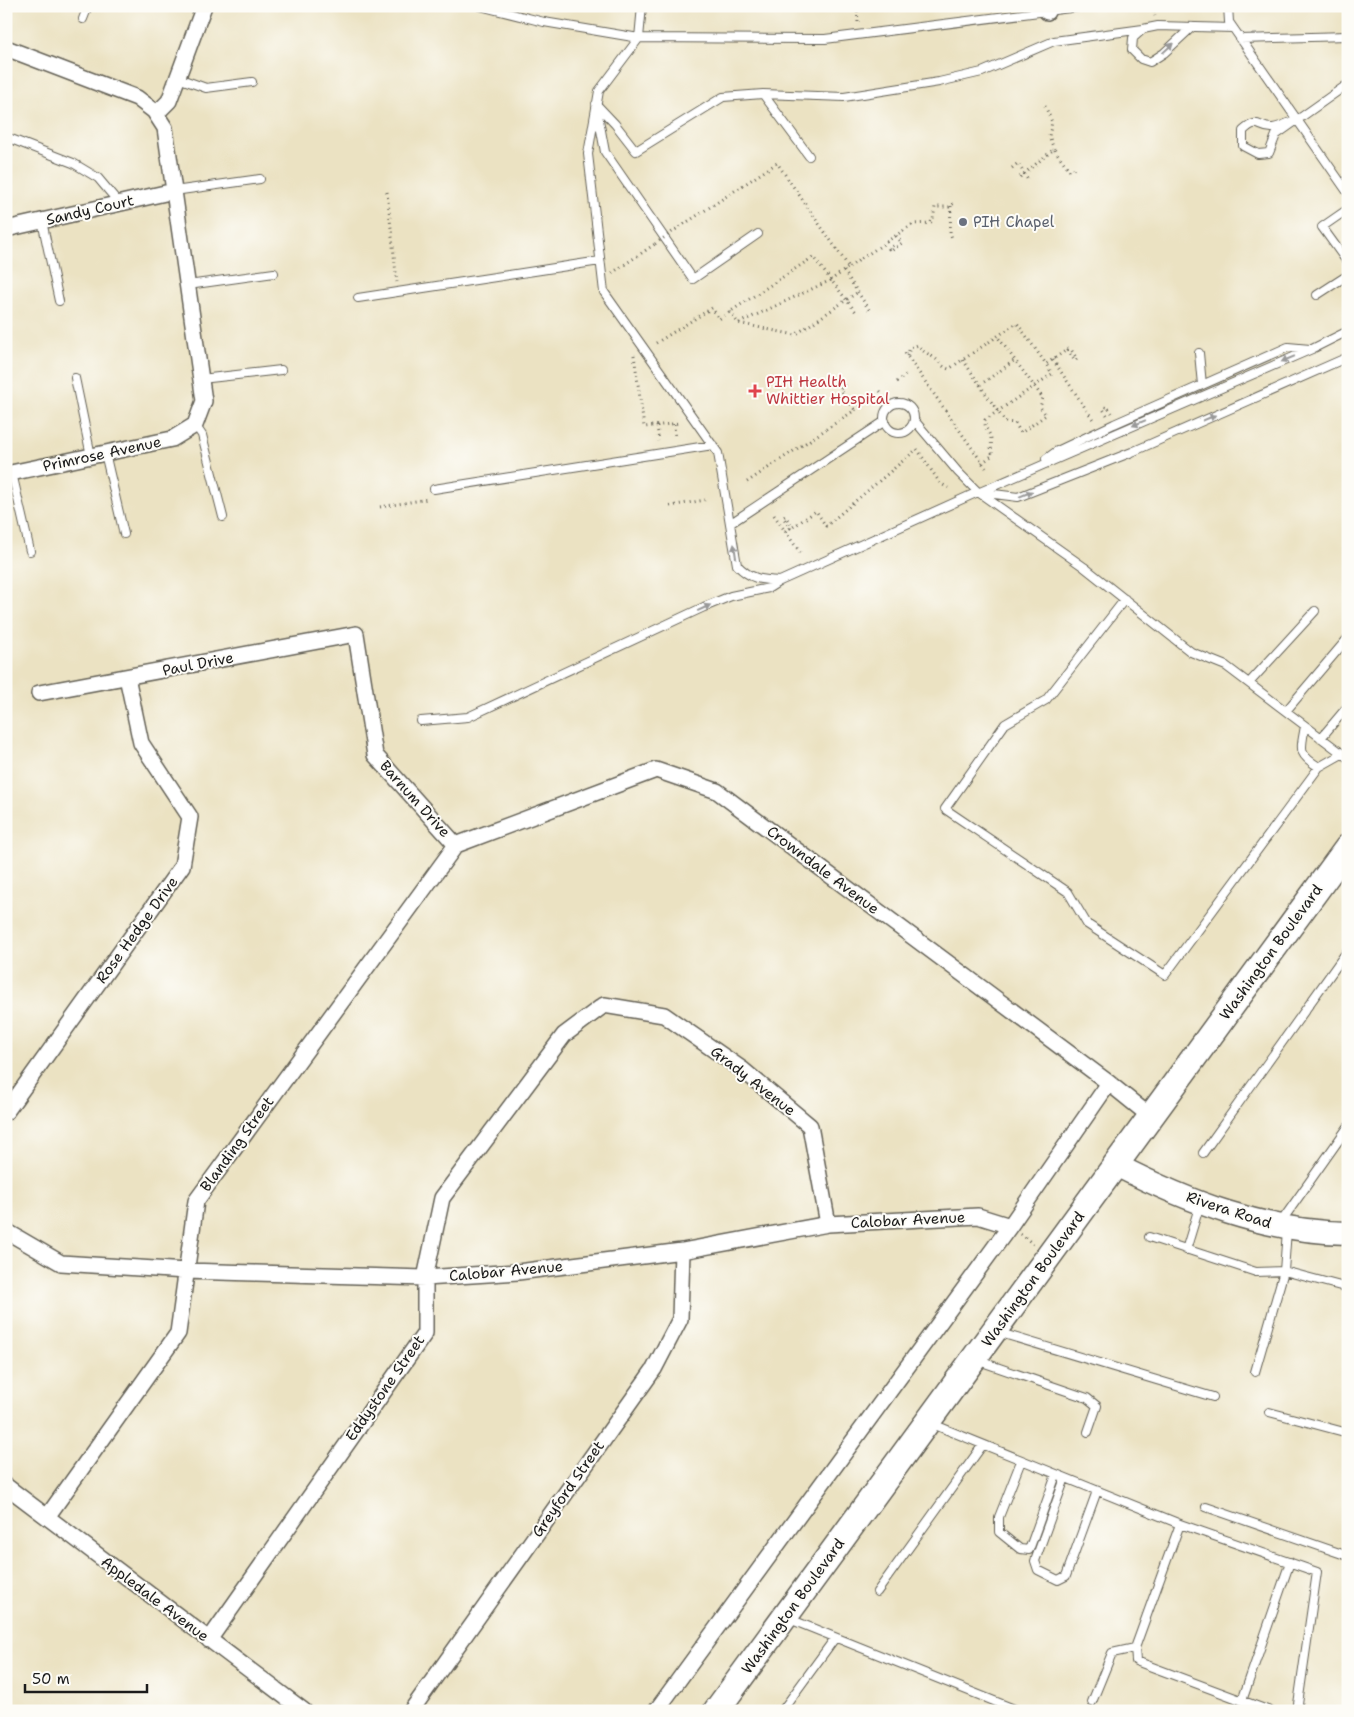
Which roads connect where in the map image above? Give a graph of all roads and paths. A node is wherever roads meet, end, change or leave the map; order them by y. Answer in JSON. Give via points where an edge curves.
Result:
{"nodes":[{"id":1,"x":88,"y":6,"type":"edge"},
{"id":2,"x":204,"y":6,"type":"edge"},
{"id":3,"x":480,"y":6,"type":"edge"},
{"id":4,"x":642,"y":6,"type":"edge"},
{"id":5,"x":857,"y":6,"type":"edge"},
{"id":6,"x":1086,"y":6,"type":"edge"},
{"id":7,"x":1228,"y":6,"type":"edge"},
{"id":8,"x":1046,"y":9,"type":"edge"},
{"id":9,"x":84,"y":19,"type":"dead end"},
{"id":10,"x":1192,"y":27,"type":"junction"},
{"id":11,"x":1233,"y":28,"type":"junction"},
{"id":12,"x":1143,"y":29,"type":"junction"},
{"id":13,"x":858,"y":35,"type":"junction"},
{"id":14,"x":1348,"y":36,"type":"edge"},
{"id":15,"x":639,"y":38,"type":"junction"},
{"id":16,"x":1240,"y":39,"type":"junction"},
{"id":17,"x":6,"y":48,"type":"edge"},
{"id":18,"x":178,"y":78,"type":"junction"},
{"id":19,"x":252,"y":82,"type":"dead end"},
{"id":20,"x":1348,"y":84,"type":"edge"},
{"id":21,"x":763,"y":94,"type":"junction"},
{"id":22,"x":596,"y":104,"type":"junction"},
{"id":23,"x":1045,"y":106,"type":"dead end"},
{"id":24,"x":156,"y":114,"type":"junction"},
{"id":25,"x":1297,"y":120,"type":"junction"},
{"id":26,"x":6,"y":137,"type":"edge"},
{"id":27,"x":1054,"y":149,"type":"junction"},
{"id":28,"x":809,"y":156,"type":"dead end"},
{"id":29,"x":1012,"y":168,"type":"dead end"},
{"id":30,"x":1075,"y":168,"type":"dead end"},
{"id":31,"x":1024,"y":173,"type":"junction"},
{"id":32,"x":1020,"y":177,"type":"dead end"},
{"id":33,"x":260,"y":179,"type":"dead end"},
{"id":34,"x":1029,"y":182,"type":"dead end"},
{"id":35,"x":174,"y":191,"type":"junction"},
{"id":36,"x":387,"y":192,"type":"dead end"},
{"id":37,"x":1348,"y":193,"type":"edge"},
{"id":38,"x":956,"y":202,"type":"dead end"},
{"id":39,"x":119,"y":203,"type":"junction"},
{"id":40,"x":951,"y":205,"type":"junction"},
{"id":41,"x":1348,"y":209,"type":"edge"},
{"id":42,"x":42,"y":221,"type":"junction"},
{"id":43,"x":6,"y":229,"type":"edge"},
{"id":44,"x":758,"y":234,"type":"dead end"},
{"id":45,"x":896,"y":236,"type":"junction"},
{"id":46,"x":952,"y":238,"type":"dead end"},
{"id":47,"x":896,"y":244,"type":"dead end"},
{"id":48,"x":600,"y":261,"type":"junction"},
{"id":49,"x":1348,"y":263,"type":"edge"},
{"id":50,"x":849,"y":267,"type":"junction"},
{"id":51,"x":844,"y":271,"type":"junction"},
{"id":52,"x":274,"y":273,"type":"dead end"},
{"id":53,"x":611,"y":273,"type":"dead end"},
{"id":54,"x":1348,"y":275,"type":"edge"},
{"id":55,"x":831,"y":280,"type":"junction"},
{"id":56,"x":188,"y":285,"type":"junction"},
{"id":57,"x":398,"y":286,"type":"dead end"},
{"id":58,"x":858,"y":292,"type":"junction"},
{"id":59,"x":1317,"y":295,"type":"dead end"},
{"id":60,"x":358,"y":298,"type":"dead end"},
{"id":61,"x":845,"y":300,"type":"junction"},
{"id":62,"x":59,"y":301,"type":"dead end"},
{"id":63,"x":870,"y":311,"type":"dead end"},
{"id":64,"x":730,"y":312,"type":"junction"},
{"id":65,"x":856,"y":312,"type":"dead end"},
{"id":66,"x":738,"y":323,"type":"junction"},
{"id":67,"x":1348,"y":330,"type":"edge"},
{"id":68,"x":997,"y":336,"type":"junction"},
{"id":69,"x":656,"y":343,"type":"dead end"},
{"id":70,"x":1069,"y":348,"type":"dead end"},
{"id":71,"x":1312,"y":349,"type":"junction"},
{"id":72,"x":1199,"y":353,"type":"dead end"},
{"id":73,"x":634,"y":355,"type":"dead end"},
{"id":74,"x":1348,"y":357,"type":"edge"},
{"id":75,"x":962,"y":360,"type":"junction"},
{"id":76,"x":1015,"y":360,"type":"junction"},
{"id":77,"x":1052,"y":360,"type":"junction"},
{"id":78,"x":1046,"y":364,"type":"junction"},
{"id":79,"x":281,"y":370,"type":"dead end"},
{"id":80,"x":906,"y":375,"type":"dead end"},
{"id":81,"x":75,"y":378,"type":"dead end"},
{"id":82,"x":201,"y":379,"type":"junction"},
{"id":83,"x":897,"y":382,"type":"dead end"},
{"id":84,"x":845,"y":385,"type":"dead end"},
{"id":85,"x":980,"y":385,"type":"junction"},
{"id":86,"x":1202,"y":385,"type":"junction"},
{"id":87,"x":1034,"y":386,"type":"junction"},
{"id":88,"x":861,"y":406,"type":"dead end"},
{"id":89,"x":1102,"y":409,"type":"dead end"},
{"id":90,"x":855,"y":410,"type":"junction"},
{"id":91,"x":998,"y":411,"type":"junction"},
{"id":92,"x":1114,"y":415,"type":"dead end"},
{"id":93,"x":914,"y":420,"type":"junction"},
{"id":94,"x":885,"y":421,"type":"junction"},
{"id":95,"x":680,"y":423,"type":"dead end"},
{"id":96,"x":674,"y":424,"type":"junction"},
{"id":97,"x":195,"y":426,"type":"junction"},
{"id":98,"x":657,"y":426,"type":"junction"},
{"id":99,"x":1097,"y":426,"type":"dead end"},
{"id":100,"x":675,"y":437,"type":"dead end"},
{"id":101,"x":659,"y":441,"type":"dead end"},
{"id":102,"x":713,"y":445,"type":"junction"},
{"id":103,"x":98,"y":454,"type":"junction"},
{"id":104,"x":982,"y":463,"type":"junction"},
{"id":105,"x":1036,"y":467,"type":"junction"},
{"id":106,"x":986,"y":468,"type":"dead end"},
{"id":107,"x":9,"y":473,"type":"edge"},
{"id":108,"x":748,"y":482,"type":"dead end"},
{"id":109,"x":948,"y":488,"type":"dead end"},
{"id":110,"x":434,"y":489,"type":"dead end"},
{"id":111,"x":978,"y":492,"type":"junction"},
{"id":112,"x":705,"y":500,"type":"dead end"},
{"id":113,"x":670,"y":506,"type":"dead end"},
{"id":114,"x":774,"y":515,"type":"dead end"},
{"id":115,"x":223,"y":517,"type":"dead end"},
{"id":116,"x":731,"y":524,"type":"junction"},
{"id":117,"x":786,"y":531,"type":"junction"},
{"id":118,"x":124,"y":534,"type":"dead end"},
{"id":119,"x":30,"y":551,"type":"dead end"},
{"id":120,"x":801,"y":554,"type":"dead end"},
{"id":121,"x":780,"y":581,"type":"junction"},
{"id":122,"x":1125,"y":599,"type":"junction"},
{"id":123,"x":1315,"y":611,"type":"dead end"},
{"id":124,"x":356,"y":634,"type":"joint"},
{"id":125,"x":1348,"y":638,"type":"edge"},
{"id":126,"x":127,"y":677,"type":"junction"},
{"id":127,"x":1249,"y":683,"type":"junction"},
{"id":128,"x":39,"y":693,"type":"dead end"},
{"id":129,"x":1348,"y":706,"type":"edge"},
{"id":130,"x":1286,"y":711,"type":"junction"},
{"id":131,"x":420,"y":721,"type":"dead end"},
{"id":132,"x":1306,"y":726,"type":"junction"},
{"id":133,"x":1321,"y":738,"type":"junction"},
{"id":134,"x":1345,"y":756,"type":"edge"},
{"id":135,"x":1319,"y":767,"type":"junction"},
{"id":136,"x":456,"y":845,"type":"junction"},
{"id":137,"x":1341,"y":861,"type":"edge"},
{"id":138,"x":1348,"y":950,"type":"edge"},
{"id":139,"x":604,"y":1005,"type":"joint"},
{"id":140,"x":1109,"y":1082,"type":"junction"},
{"id":141,"x":6,"y":1112,"type":"edge"},
{"id":142,"x":1151,"y":1117,"type":"junction"},
{"id":143,"x":1348,"y":1127,"type":"edge"},
{"id":144,"x":1203,"y":1153,"type":"dead end"},
{"id":145,"x":1116,"y":1165,"type":"junction"},
{"id":146,"x":1201,"y":1202,"type":"junction"},
{"id":147,"x":828,"y":1224,"type":"junction"},
{"id":148,"x":1010,"y":1226,"type":"junction"},
{"id":149,"x":1283,"y":1227,"type":"junction"},
{"id":150,"x":6,"y":1231,"type":"edge"},
{"id":151,"x":1348,"y":1233,"type":"edge"},
{"id":152,"x":1149,"y":1237,"type":"dead end"},
{"id":153,"x":1186,"y":1250,"type":"junction"},
{"id":154,"x":682,"y":1251,"type":"junction"},
{"id":155,"x":1050,"y":1257,"type":"junction"},
{"id":156,"x":186,"y":1271,"type":"junction"},
{"id":157,"x":1284,"y":1271,"type":"junction"},
{"id":158,"x":424,"y":1278,"type":"junction"},
{"id":159,"x":1348,"y":1288,"type":"edge"},
{"id":160,"x":995,"y":1332,"type":"junction"},
{"id":161,"x":974,"y":1360,"type":"junction"},
{"id":162,"x":1255,"y":1372,"type":"dead end"},
{"id":163,"x":1213,"y":1396,"type":"dead end"},
{"id":164,"x":1269,"y":1412,"type":"dead end"},
{"id":165,"x":928,"y":1423,"type":"junction"},
{"id":166,"x":1088,"y":1432,"type":"dead end"},
{"id":167,"x":1348,"y":1433,"type":"edge"},
{"id":168,"x":982,"y":1446,"type":"junction"},
{"id":169,"x":1021,"y":1461,"type":"junction"},
{"id":170,"x":1056,"y":1475,"type":"junction"},
{"id":171,"x":1065,"y":1478,"type":"junction"},
{"id":172,"x":6,"y":1486,"type":"edge"},
{"id":173,"x":1097,"y":1491,"type":"junction"},
{"id":174,"x":1206,"y":1507,"type":"dead end"},
{"id":175,"x":47,"y":1517,"type":"junction"},
{"id":176,"x":1180,"y":1524,"type":"junction"},
{"id":177,"x":1348,"y":1556,"type":"edge"},
{"id":178,"x":1290,"y":1562,"type":"junction"},
{"id":179,"x":877,"y":1592,"type":"dead end"},
{"id":180,"x":785,"y":1617,"type":"junction"},
{"id":181,"x":835,"y":1638,"type":"junction"},
{"id":182,"x":209,"y":1640,"type":"junction"},
{"id":183,"x":1135,"y":1648,"type":"junction"},
{"id":184,"x":1242,"y":1700,"type":"junction"},
{"id":185,"x":1092,"y":1702,"type":"dead end"},
{"id":186,"x":304,"y":1711,"type":"edge"},
{"id":187,"x":411,"y":1711,"type":"edge"},
{"id":188,"x":656,"y":1711,"type":"edge"},
{"id":189,"x":716,"y":1711,"type":"edge"},
{"id":190,"x":791,"y":1711,"type":"edge"},
{"id":191,"x":1019,"y":1711,"type":"edge"},
{"id":192,"x":1270,"y":1711,"type":"edge"},
{"id":193,"x":1297,"y":1711,"type":"edge"}],
"edges":[{"from":1,"to":9,"type":"lane"},
{"from":2,"to":18,"type":"street"},
{"from":3,"to":15,"type":"lane","via":[[544,22]]},
{"from":4,"to":15,"type":"lane"},
{"from":5,"to":13,"type":"path"},
{"from":6,"to":8,"type":"lane"},
{"from":7,"to":11,"type":"lane","via":[[1229,22]]},
{"from":8,"to":13,"type":"lane"},
{"from":10,"to":11,"type":"lane"},
{"from":10,"to":12,"type":"lane"},
{"from":12,"to":10,"type":"lane","one_way":true,"via":[[1133,38],[1132,50],[1141,60],[1150,62]]},
{"from":11,"to":16,"type":"lane"},
{"from":12,"to":21,"type":"lane","via":[[1054,41],[982,72],[939,82],[844,97]]},
{"from":13,"to":15,"type":"lane","via":[[825,39]]},
{"from":14,"to":16,"type":"lane"},
{"from":15,"to":22,"type":"lane","via":[[599,91]]},
{"from":16,"to":25,"type":"lane"},
{"from":17,"to":24,"type":"street","via":[[137,98]]},
{"from":18,"to":19,"type":"lane","via":[[206,88]]},
{"from":18,"to":24,"type":"street","via":[[169,101]]},
{"from":20,"to":25,"type":"lane"},
{"from":21,"to":22,"type":"lane","via":[[723,97],[636,151]]},
{"from":21,"to":28,"type":"lane"},
{"from":22,"to":44,"type":"lane","via":[[606,152],[693,279]]},
{"from":22,"to":48,"type":"lane","via":[[588,154]]},
{"from":23,"to":27,"type":"path","via":[[1052,122],[1049,136]]},
{"from":24,"to":35,"type":"street","via":[[165,128]]},
{"from":25,"to":25,"type":"lane","via":[[1272,128],[1251,124],[1243,131],[1243,146],[1258,154],[1269,153],[1276,135]]},
{"from":25,"to":37,"type":"lane"},
{"from":26,"to":39,"type":"lane","via":[[72,163],[98,178]]},
{"from":27,"to":30,"type":"path","via":[[1070,171]]},
{"from":27,"to":31,"type":"path"},
{"from":29,"to":31,"type":"path","via":[[1018,163]]},
{"from":31,"to":32,"type":"path"},
{"from":31,"to":34,"type":"path"},
{"from":33,"to":35,"type":"lane"},
{"from":35,"to":39,"type":"street","name":"Sandy Court"},
{"from":35,"to":56,"type":"street"},
{"from":36,"to":57,"type":"path"},
{"from":38,"to":40,"type":"path"},
{"from":39,"to":42,"type":"street","name":"Sandy Court"},
{"from":40,"to":45,"type":"path","via":[[935,207],[930,223],[918,222]]},
{"from":40,"to":46,"type":"path"},
{"from":41,"to":49,"type":"lane","via":[[1322,227]]},
{"from":42,"to":43,"type":"street","name":"Sandy Court"},
{"from":42,"to":62,"type":"lane"},
{"from":45,"to":47,"type":"path","via":[[902,244],[891,251],[889,249]]},
{"from":45,"to":50,"type":"path"},
{"from":48,"to":60,"type":"lane"},
{"from":48,"to":102,"type":"lane","via":[[604,292]]},
{"from":50,"to":51,"type":"path"},
{"from":50,"to":53,"type":"path","bridge":true,"via":[[777,163]]},
{"from":51,"to":55,"type":"path"},
{"from":51,"to":58,"type":"path"},
{"from":52,"to":56,"type":"lane"},
{"from":54,"to":59,"type":"lane"},
{"from":55,"to":61,"type":"path"},
{"from":55,"to":64,"type":"path","via":[[813,257]]},
{"from":55,"to":66,"type":"path"},
{"from":56,"to":82,"type":"street"},
{"from":58,"to":61,"type":"path"},
{"from":58,"to":63,"type":"path"},
{"from":61,"to":65,"type":"path"},
{"from":61,"to":66,"type":"path","via":[[795,335]]},
{"from":64,"to":66,"type":"path"},
{"from":64,"to":69,"type":"path","via":[[719,319],[712,308]]},
{"from":67,"to":71,"type":"lane"},
{"from":68,"to":75,"type":"path"},
{"from":68,"to":76,"type":"path"},
{"from":68,"to":78,"type":"path","via":[[1017,322]]},
{"from":70,"to":77,"type":"path"},
{"from":71,"to":86,"type":"lane","via":[[1288,347]]},
{"from":71,"to":105,"type":"lane","one_way":true},
{"from":72,"to":86,"type":"lane"},
{"from":73,"to":98,"type":"path","via":[[644,427]]},
{"from":111,"to":74,"type":"lane","one_way":true,"via":[[1018,497],[1132,452]]},
{"from":75,"to":85,"type":"path"},
{"from":75,"to":104,"type":"path","via":[[949,370],[925,354],[918,344],[906,355]]},
{"from":76,"to":85,"type":"path"},
{"from":76,"to":87,"type":"path"},
{"from":77,"to":78,"type":"path"},
{"from":77,"to":99,"type":"path"},
{"from":78,"to":87,"type":"path","via":[[1052,374]]},
{"from":79,"to":82,"type":"lane"},
{"from":80,"to":83,"type":"path"},
{"from":81,"to":103,"type":"lane"},
{"from":82,"to":97,"type":"street","via":[[204,401]]},
{"from":84,"to":90,"type":"path","via":[[840,389]]},
{"from":85,"to":91,"type":"path"},
{"from":86,"to":105,"type":"lane","via":[[1057,452]]},
{"from":87,"to":91,"type":"path"},
{"from":87,"to":91,"type":"path","via":[[1043,398],[1040,407],[1046,414],[1021,433],[1015,423],[1005,422]]},
{"from":88,"to":90,"type":"path"},
{"from":89,"to":92,"type":"path","via":[[1107,406]]},
{"from":90,"to":108,"type":"path"},
{"from":91,"to":104,"type":"path","via":[[985,420],[984,428],[991,438],[993,455]]},
{"from":93,"to":94,"type":"lane","via":[[910,429],[902,433],[893,432]]},
{"from":93,"to":94,"type":"lane","via":[[911,410],[898,404],[889,408]]},
{"from":93,"to":111,"type":"lane"},
{"from":94,"to":116,"type":"lane"},
{"from":95,"to":96,"type":"path"},
{"from":96,"to":98,"type":"path"},
{"from":96,"to":100,"type":"path"},
{"from":97,"to":103,"type":"street","name":"Primrose Avenue","via":[[172,439]]},
{"from":97,"to":115,"type":"lane","via":[[202,435]]},
{"from":98,"to":101,"type":"path"},
{"from":102,"to":110,"type":"lane"},
{"from":102,"to":116,"type":"lane","via":[[718,452]]},
{"from":103,"to":107,"type":"street","name":"Primrose Avenue"},
{"from":103,"to":118,"type":"lane"},
{"from":104,"to":106,"type":"path"},
{"from":105,"to":111,"type":"lane"},
{"from":107,"to":119,"type":"lane"},
{"from":109,"to":117,"type":"path","via":[[940,483],[917,449],[826,526],[816,511],[793,527],[783,517],[790,528]]},
{"from":111,"to":121,"type":"lane"},
{"from":111,"to":122,"type":"lane"},
{"from":112,"to":113,"type":"path"},
{"from":114,"to":117,"type":"path"},
{"from":121,"to":116,"type":"lane","one_way":true,"via":[[758,580],[746,575],[737,565]]},
{"from":117,"to":120,"type":"path"},
{"from":131,"to":121,"type":"lane","one_way":true,"via":[[468,717],[716,602],[769,588]]},
{"from":122,"to":127,"type":"lane","via":[[1191,652],[1226,666]]},
{"from":122,"to":135,"type":"lane","via":[[1046,700],[1005,724],[945,809],[1068,892],[1087,924],[1165,975]]},
{"from":123,"to":127,"type":"lane"},
{"from":124,"to":126,"type":"street","name":"Paul Drive"},
{"from":124,"to":136,"type":"street","name":"Barnum Drive","via":[[375,755]]},
{"from":125,"to":130,"type":"lane"},
{"from":126,"to":128,"type":"street","name":"Paul Drive"},
{"from":126,"to":141,"type":"street","name":"Rose Hedge Drive","via":[[141,743],[190,817],[182,866]]},
{"from":127,"to":130,"type":"lane"},
{"from":129,"to":133,"type":"lane"},
{"from":130,"to":132,"type":"lane"},
{"from":132,"to":133,"type":"lane"},
{"from":132,"to":135,"type":"lane","via":[[1301,751],[1305,759]]},
{"from":133,"to":134,"type":"lane"},
{"from":134,"to":135,"type":"lane"},
{"from":136,"to":140,"type":"street","name":"Crowndale Avenue","via":[[656,770],[717,791]]},
{"from":136,"to":156,"type":"street","name":"Blanding Street","via":[[196,1201]]},
{"from":137,"to":142,"type":"main road","name":"Washington Boulevard"},
{"from":138,"to":144,"type":"lane"},
{"from":139,"to":147,"type":"street","name":"Grady Avenue","via":[[664,1015],[743,1070],[810,1126]]},
{"from":139,"to":158,"type":"street","name":"Eddystone Street","via":[[564,1035],[442,1198]]},
{"from":140,"to":142,"type":"street","name":"Crowndale Avenue"},
{"from":140,"to":148,"type":"street"},
{"from":142,"to":145,"type":"main road","name":"Washington Boulevard"},
{"from":143,"to":149,"type":"lane"},
{"from":145,"to":146,"type":"street","name":"Rivera Road","via":[[1159,1188]]},
{"from":145,"to":155,"type":"main road","name":"Washington Boulevard"},
{"from":146,"to":149,"type":"street","name":"Rivera Road","via":[[1258,1222]]},
{"from":146,"to":153,"type":"lane"},
{"from":147,"to":148,"type":"street","name":"Calobar Avenue","via":[[978,1216]]},
{"from":147,"to":154,"type":"street","name":"Calobar Avenue"},
{"from":148,"to":155,"type":"path"},
{"from":148,"to":188,"type":"street"},
{"from":149,"to":151,"type":"street","name":"Rivera Road"},
{"from":149,"to":157,"type":"lane"},
{"from":150,"to":156,"type":"street","name":"Calobar Avenue","via":[[61,1263]]},
{"from":152,"to":153,"type":"lane"},
{"from":153,"to":157,"type":"lane","via":[[1256,1272]]},
{"from":154,"to":158,"type":"street","name":"Calobar Avenue","via":[[518,1272]]},
{"from":154,"to":187,"type":"street","name":"Greyford Street","via":[[680,1319],[654,1369]]},
{"from":155,"to":160,"type":"main road","name":"Washington Boulevard"},
{"from":156,"to":158,"type":"street","name":"Calobar Avenue"},
{"from":156,"to":175,"type":"street","name":"Blanding Street","via":[[178,1333]]},
{"from":157,"to":159,"type":"lane"},
{"from":157,"to":162,"type":"lane"},
{"from":158,"to":182,"type":"street","name":"Eddystone Street","via":[[425,1333]]},
{"from":160,"to":161,"type":"main road","name":"Washington Boulevard"},
{"from":160,"to":163,"type":"lane"},
{"from":161,"to":165,"type":"main road","name":"Washington Boulevard"},
{"from":161,"to":166,"type":"lane","via":[[1087,1398],[1098,1406]]},
{"from":164,"to":167,"type":"lane"},
{"from":165,"to":168,"type":"lane"},
{"from":165,"to":180,"type":"main road","name":"Washington Boulevard"},
{"from":168,"to":169,"type":"lane"},
{"from":168,"to":179,"type":"lane"},
{"from":169,"to":170,"type":"lane"},
{"from":169,"to":170,"type":"lane","via":[[999,1516],[998,1532],[1020,1550],[1029,1550]]},
{"from":170,"to":171,"type":"lane"},
{"from":171,"to":173,"type":"lane"},
{"from":171,"to":173,"type":"lane","via":[[1035,1561],[1038,1570],[1058,1580],[1066,1576]]},
{"from":172,"to":175,"type":"street","name":"Appledale Avenue"},
{"from":173,"to":176,"type":"lane"},
{"from":174,"to":177,"type":"lane"},
{"from":175,"to":182,"type":"street","name":"Appledale Avenue"},
{"from":176,"to":178,"type":"lane"},
{"from":176,"to":183,"type":"lane"},
{"from":178,"to":184,"type":"lane"},
{"from":178,"to":193,"type":"lane","via":[[1317,1572]]},
{"from":180,"to":181,"type":"lane"},
{"from":180,"to":189,"type":"main road","name":"Washington Boulevard"},
{"from":181,"to":190,"type":"lane","via":[[784,1708]]},
{"from":181,"to":191,"type":"lane"},
{"from":182,"to":186,"type":"street","name":"Appledale Avenue"},
{"from":183,"to":184,"type":"lane","via":[[1136,1661]]},
{"from":183,"to":185,"type":"lane","via":[[1112,1653]]},
{"from":184,"to":192,"type":"lane"}]}
